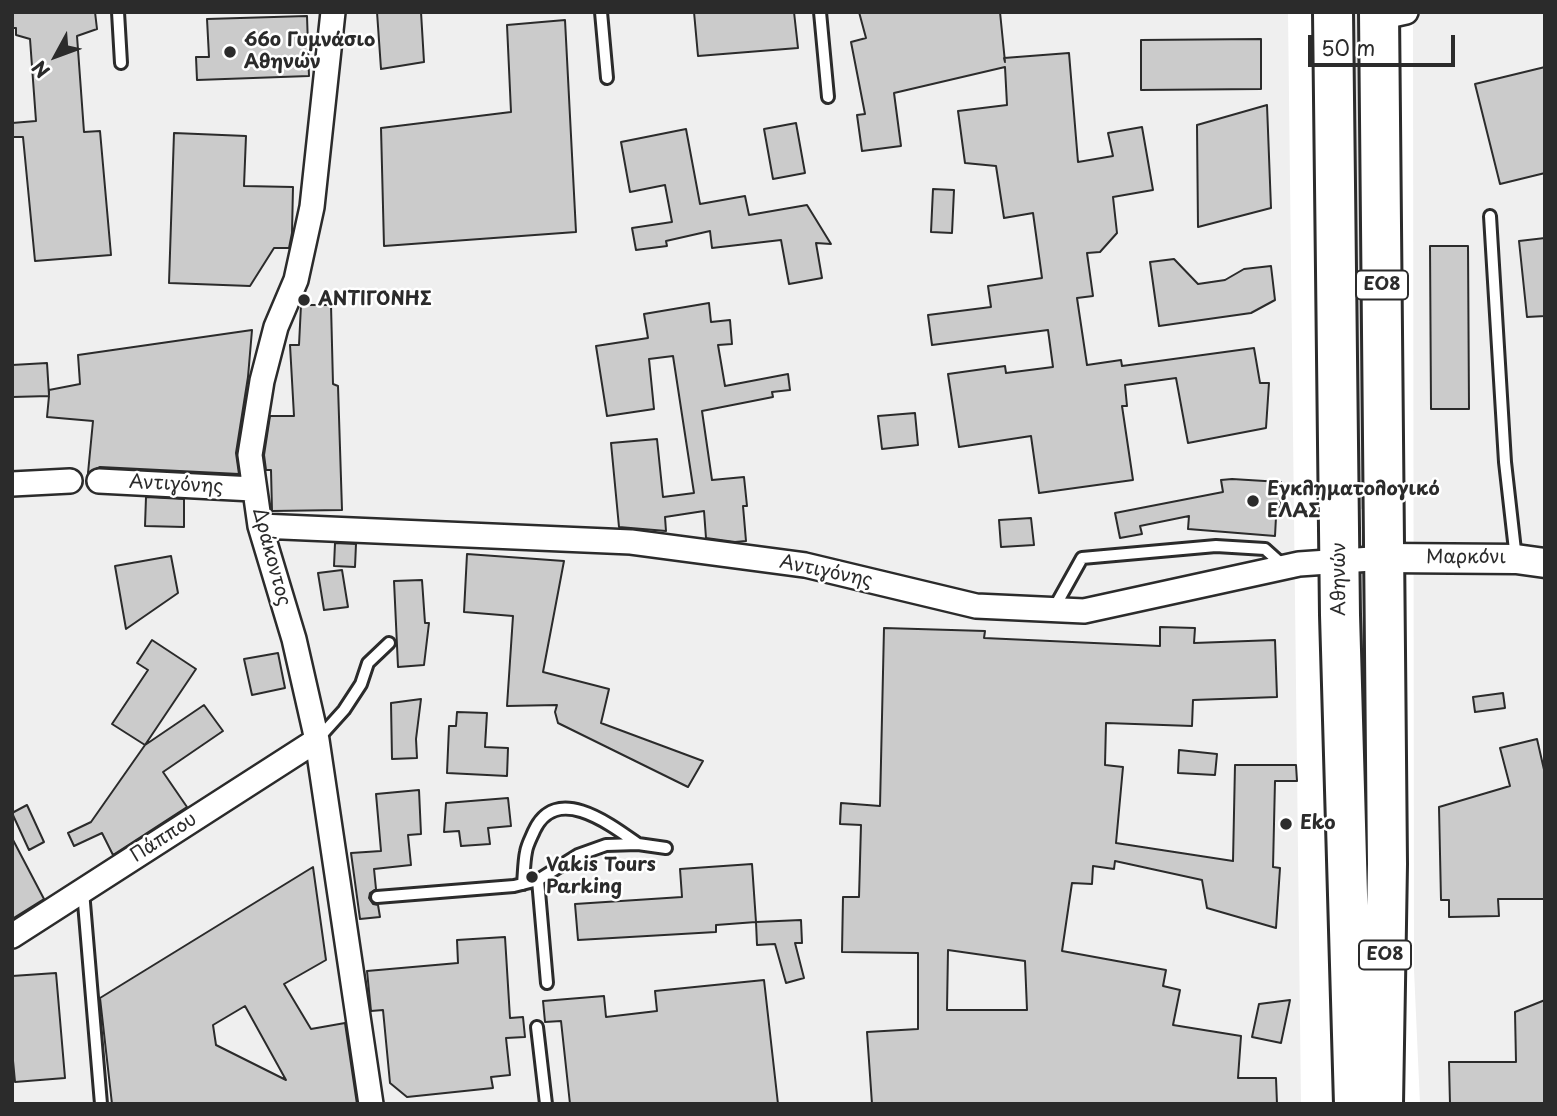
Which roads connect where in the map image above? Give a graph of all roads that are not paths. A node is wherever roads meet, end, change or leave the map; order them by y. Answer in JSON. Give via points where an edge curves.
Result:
{"nodes":[{"id":1,"x":118,"y":12,"type":"edge"},
{"id":2,"x":333,"y":12,"type":"edge"},
{"id":3,"x":601,"y":12,"type":"edge"},
{"id":4,"x":820,"y":12,"type":"edge"},
{"id":5,"x":1334,"y":12,"type":"edge"},
{"id":6,"x":1388,"y":14,"type":"edge"},
{"id":7,"x":121,"y":63,"type":"dead end"},
{"id":8,"x":607,"y":78,"type":"dead end"},
{"id":9,"x":828,"y":97,"type":"dead end"},
{"id":10,"x":1490,"y":216,"type":"dead end"},
{"id":11,"x":70,"y":481,"type":"dead end"},
{"id":12,"x":99,"y":481,"type":"dead end"},
{"id":13,"x":12,"y":484,"type":"edge"},
{"id":14,"x":253,"y":489,"type":"junction"},
{"id":15,"x":260,"y":526,"type":"junction"},
{"id":16,"x":1386,"y":558,"type":"junction"},
{"id":17,"x":1341,"y":559,"type":"junction"},
{"id":18,"x":1516,"y":559,"type":"junction"},
{"id":19,"x":1545,"y":564,"type":"edge"},
{"id":20,"x":1285,"y":567,"type":"junction"},
{"id":21,"x":1053,"y":610,"type":"junction"},
{"id":22,"x":389,"y":643,"type":"dead end"},
{"id":23,"x":317,"y":740,"type":"junction"},
{"id":24,"x":638,"y":844,"type":"junction"},
{"id":25,"x":666,"y":848,"type":"dead end"},
{"id":26,"x":1387,"y":864,"type":"junction"},
{"id":27,"x":1346,"y":869,"type":"junction"},
{"id":28,"x":538,"y":880,"type":"junction"},
{"id":29,"x":523,"y":884,"type":"junction"},
{"id":30,"x":83,"y":891,"type":"junction"},
{"id":31,"x":377,"y":897,"type":"dead end"},
{"id":32,"x":12,"y":936,"type":"edge"},
{"id":33,"x":547,"y":983,"type":"dead end"},
{"id":34,"x":537,"y":1027,"type":"dead end"},
{"id":35,"x":101,"y":1104,"type":"edge"},
{"id":36,"x":371,"y":1104,"type":"edge"},
{"id":37,"x":546,"y":1104,"type":"edge"},
{"id":38,"x":1331,"y":1104,"type":"edge"},
{"id":39,"x":1354,"y":1104,"type":"edge"},
{"id":40,"x":1383,"y":1104,"type":"edge"},
{"id":41,"x":1407,"y":1104,"type":"edge"}],
"edges":[{"from":1,"to":7,"type":"lane"},
{"from":2,"to":14,"type":"street","name":"Δράκοντος","via":[[312,207],[296,280],[276,327],[262,381],[250,455]]},
{"from":3,"to":8,"type":"lane"},
{"from":4,"to":9,"type":"lane"},
{"from":5,"to":17,"type":"highway","name":"Αθηνών","number":"ΕΟ8"},
{"from":6,"to":16,"type":"highway","number":"ΕΟ8"},
{"from":10,"to":18,"type":"lane","via":[[1505,462]]},
{"from":11,"to":13,"type":"street"},
{"from":12,"to":14,"type":"street","name":"Αντιγόνης"},
{"from":14,"to":15,"type":"street","name":"Δράκοντος"},
{"from":15,"to":21,"type":"street","name":"Αντιγόνης","via":[[631,542],[805,565],[976,606]]},
{"from":15,"to":23,"type":"street","name":"Δράκοντος","via":[[294,639]]},
{"from":16,"to":17,"type":"street","name":"Αντιγόνης"},
{"from":16,"to":18,"type":"street","name":"Μαρκόνι"},
{"from":16,"to":26,"type":"highway","number":"ΕΟ8"},
{"from":17,"to":20,"type":"street","name":"Αντιγόνης"},
{"from":17,"to":27,"type":"highway","name":"Αθηνών","number":"ΕΟ8"},
{"from":18,"to":19,"type":"street","name":"Μαρκόνι"},
{"from":20,"to":21,"type":"street","name":"Αντιγόνης","via":[[1084,611]]},
{"from":20,"to":21,"type":"lane","via":[[1265,549],[1216,546],[1082,558]]},
{"from":22,"to":23,"type":"lane","via":[[368,663],[344,710]]},
{"from":23,"to":30,"type":"street","name":"Πάππου"},
{"from":23,"to":36,"type":"street","name":"Δράκοντος","via":[[345,898]]},
{"from":24,"to":25,"type":"lane"},
{"from":24,"to":28,"type":"lane","via":[[606,845]]},
{"from":24,"to":29,"type":"lane","via":[[605,820],[558,808],[540,819],[526,850]]},
{"from":26,"to":40,"type":"highway","number":"ΕΟ8"},
{"from":26,"to":41,"type":"highway","via":[[1400,937]]},
{"from":27,"to":38,"type":"highway","via":[[1330,1046]]},
{"from":27,"to":39,"type":"highway","name":"Αθηνών","number":"ΕΟ8"},
{"from":28,"to":29,"type":"lane"},
{"from":28,"to":33,"type":"lane"},
{"from":29,"to":31,"type":"lane"},
{"from":30,"to":32,"type":"street","name":"Πάππου"},
{"from":30,"to":35,"type":"lane"},
{"from":34,"to":37,"type":"lane"}]}
